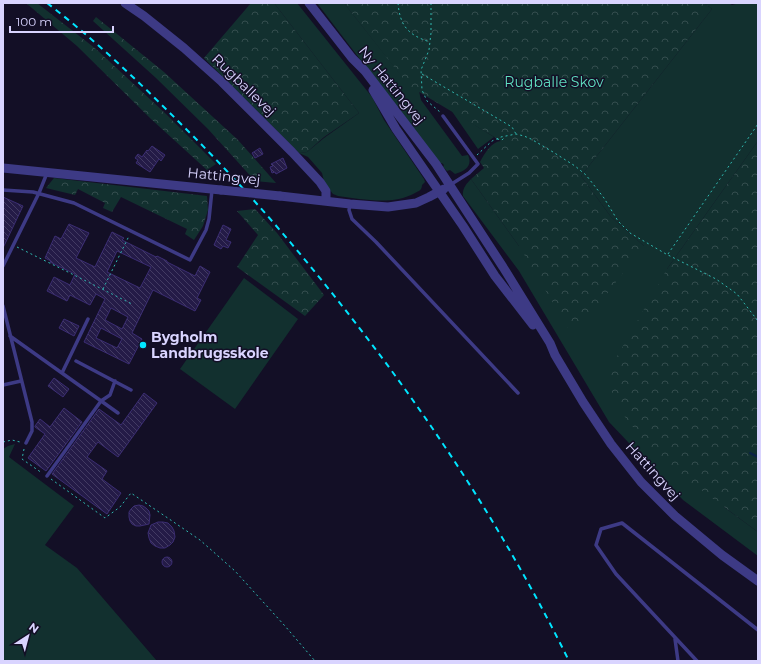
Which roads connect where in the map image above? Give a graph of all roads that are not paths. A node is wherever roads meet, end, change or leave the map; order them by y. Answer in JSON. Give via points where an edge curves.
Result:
{"nodes":[{"id":1,"x":125,"y":3,"type":"edge"},
{"id":2,"x":310,"y":3,"type":"edge"},
{"id":3,"x":352,"y":58,"type":"junction"},
{"id":4,"x":443,"y":116,"type":"road end"},
{"id":5,"x":3,"y":168,"type":"edge"},
{"id":6,"x":47,"y":172,"type":"junction"},
{"id":7,"x":450,"y":185,"type":"junction"},
{"id":8,"x":217,"y":189,"type":"junction"},
{"id":9,"x":3,"y":190,"type":"edge"},
{"id":10,"x":440,"y":192,"type":"junction"},
{"id":11,"x":39,"y":193,"type":"junction"},
{"id":12,"x":326,"y":201,"type":"junction"},
{"id":13,"x":350,"y":204,"type":"junction"},
{"id":14,"x":3,"y":266,"type":"edge"},
{"id":15,"x":503,"y":267,"type":"junction"},
{"id":16,"x":3,"y":306,"type":"edge"},
{"id":17,"x":88,"y":319,"type":"dead end"},
{"id":18,"x":10,"y":336,"type":"junction"},
{"id":19,"x":555,"y":355,"type":"junction"},
{"id":20,"x":76,"y":361,"type":"dead end"},
{"id":21,"x":62,"y":373,"type":"junction"},
{"id":22,"x":22,"y":381,"type":"junction"},
{"id":23,"x":115,"y":381,"type":"junction"},
{"id":24,"x":3,"y":385,"type":"edge"},
{"id":25,"x":131,"y":390,"type":"dead end"},
{"id":26,"x":518,"y":393,"type":"dead end"},
{"id":27,"x":101,"y":400,"type":"junction"},
{"id":28,"x":118,"y":413,"type":"dead end"},
{"id":29,"x":26,"y":443,"type":"road end"},
{"id":30,"x":47,"y":476,"type":"road end"},
{"id":31,"x":758,"y":581,"type":"edge"},
{"id":32,"x":758,"y":630,"type":"edge"},
{"id":33,"x":675,"y":638,"type":"junction"},
{"id":34,"x":678,"y":661,"type":"edge"},
{"id":35,"x":697,"y":661,"type":"edge"}],
"edges":[{"from":1,"to":12,"type":"street","name":"Rugballevej","via":[[184,48],[222,82],[320,182],[326,191]]},
{"from":2,"to":3,"type":"street","name":"Ny Hattingvej"},
{"from":3,"to":7,"type":"street","name":"Ny Hattingvej","via":[[372,80]]},
{"from":3,"to":10,"type":"street","name":"Hattingvej","via":[[396,129]]},
{"from":4,"to":7,"type":"lane","via":[[478,164]]},
{"from":5,"to":6,"type":"street","name":"Hattingvej"},
{"from":6,"to":8,"type":"street","name":"Hattingvej"},
{"from":6,"to":11,"type":"lane"},
{"from":7,"to":10,"type":"street","name":"Hattingvej"},
{"from":7,"to":15,"type":"street","name":"Hattingvej"},
{"from":8,"to":11,"type":"lane","via":[[206,230],[190,260],[74,203]]},
{"from":8,"to":12,"type":"street","name":"Hattingvej","bridge":true},
{"from":9,"to":11,"type":"lane"},
{"from":10,"to":13,"type":"street","name":"Hattingvej","via":[[416,203],[388,207]]},
{"from":10,"to":15,"type":"street","via":[[447,192],[485,248]]},
{"from":10,"to":19,"type":"street","name":"Hattingvej","via":[[495,276]]},
{"from":11,"to":14,"type":"lane"},
{"from":12,"to":13,"type":"street","name":"Hattingvej"},
{"from":13,"to":26,"type":"lane","via":[[352,219]]},
{"from":15,"to":19,"type":"street","name":"Hattingvej"},
{"from":16,"to":18,"type":"lane"},
{"from":17,"to":21,"type":"lane"},
{"from":18,"to":21,"type":"lane"},
{"from":18,"to":22,"type":"lane"},
{"from":19,"to":31,"type":"street","name":"Hattingvej","via":[[611,444],[641,482],[675,516]]},
{"from":20,"to":23,"type":"lane"},
{"from":21,"to":27,"type":"lane"},
{"from":22,"to":24,"type":"lane"},
{"from":22,"to":29,"type":"lane","via":[[32,422],[32,431]]},
{"from":23,"to":25,"type":"lane"},
{"from":23,"to":27,"type":"lane","via":[[110,395]]},
{"from":27,"to":28,"type":"lane"},
{"from":27,"to":30,"type":"lane"},
{"from":32,"to":33,"type":"lane","via":[[622,523],[601,529],[596,546],[616,574]]},
{"from":33,"to":34,"type":"lane"},
{"from":33,"to":35,"type":"lane"}]}
